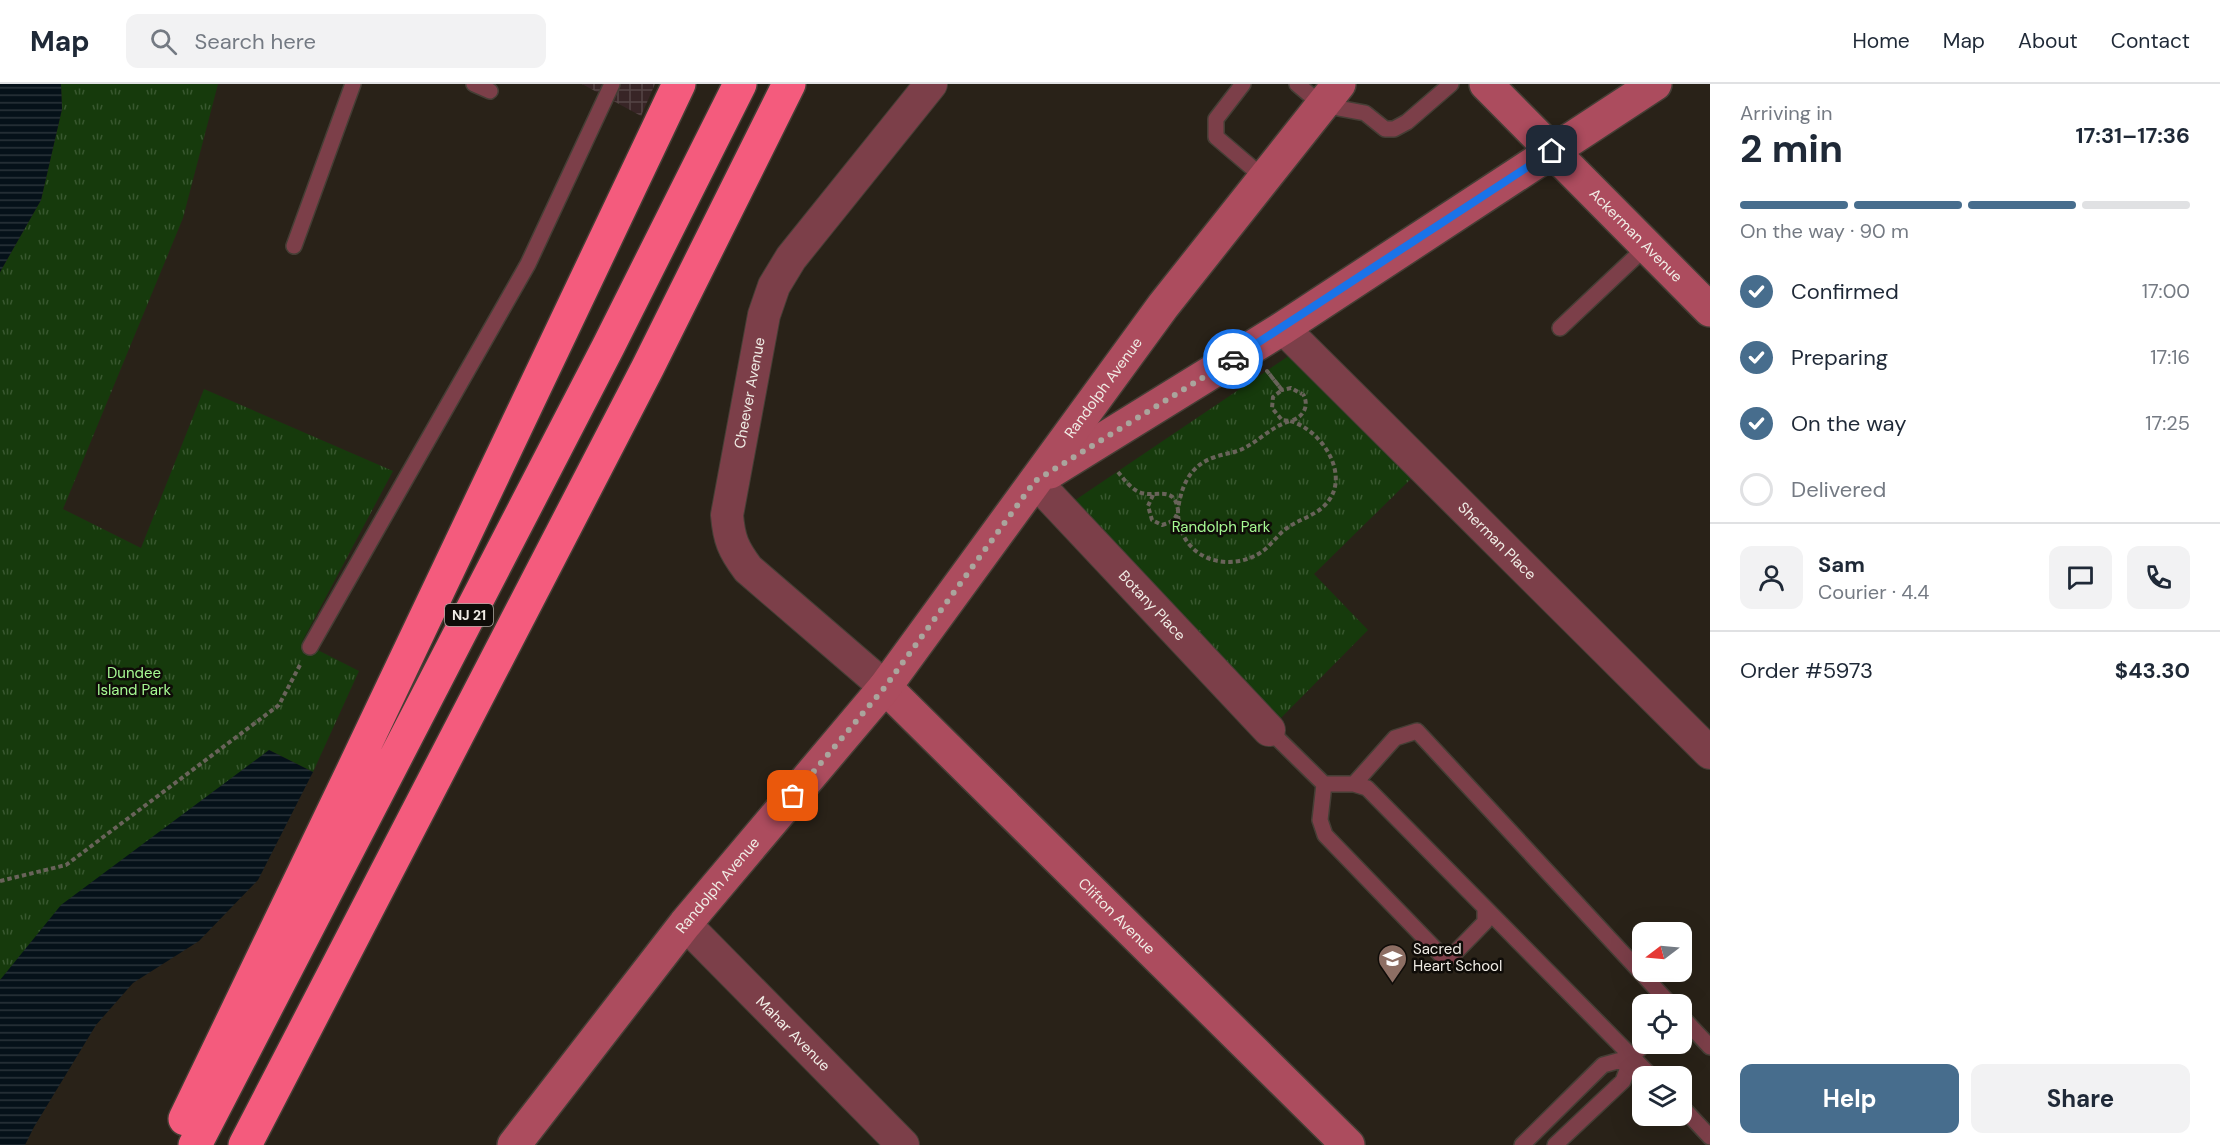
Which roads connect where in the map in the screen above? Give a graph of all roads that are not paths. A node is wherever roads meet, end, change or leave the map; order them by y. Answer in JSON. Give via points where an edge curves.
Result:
{"nodes":[{"id":1,"x":353,"y":84,"type":"edge"},
{"id":2,"x":474,"y":84,"type":"edge"},
{"id":3,"x":612,"y":84,"type":"edge"},
{"id":4,"x":679,"y":84,"type":"edge"},
{"id":5,"x":740,"y":84,"type":"edge"},
{"id":6,"x":789,"y":84,"type":"edge"},
{"id":7,"x":931,"y":84,"type":"edge"},
{"id":8,"x":1243,"y":84,"type":"edge"},
{"id":9,"x":1297,"y":84,"type":"edge"},
{"id":10,"x":1451,"y":84,"type":"edge"},
{"id":11,"x":1485,"y":84,"type":"edge"},
{"id":12,"x":1655,"y":84,"type":"edge"},
{"id":13,"x":489,"y":92,"type":"dead end"},
{"id":14,"x":1330,"y":94,"type":"edge"},
{"id":15,"x":1552,"y":151,"type":"junction"},
{"id":16,"x":1264,"y":178,"type":"junction"},
{"id":17,"x":294,"y":246,"type":"dead end"},
{"id":18,"x":1647,"y":246,"type":"junction"},
{"id":19,"x":1710,"y":310,"type":"edge"},
{"id":20,"x":1283,"y":328,"type":"junction"},
{"id":21,"x":1560,"y":328,"type":"dead end"},
{"id":22,"x":1035,"y":481,"type":"junction"},
{"id":23,"x":310,"y":647,"type":"road end"},
{"id":24,"x":885,"y":687,"type":"junction"},
{"id":25,"x":1269,"y":730,"type":"joint"},
{"id":26,"x":1710,"y":753,"type":"edge"},
{"id":27,"x":1324,"y":784,"type":"junction"},
{"id":28,"x":1354,"y":784,"type":"junction"},
{"id":29,"x":1485,"y":909,"type":"junction"},
{"id":30,"x":685,"y":924,"type":"junction"},
{"id":31,"x":1661,"y":994,"type":"edge"},
{"id":32,"x":1692,"y":1028,"type":"edge"},
{"id":33,"x":1710,"y":1047,"type":"edge"},
{"id":34,"x":1635,"y":1054,"type":"edge"},
{"id":35,"x":1632,"y":1057,"type":"junction"},
{"id":36,"x":1641,"y":1066,"type":"edge"},
{"id":37,"x":1692,"y":1117,"type":"edge"},
{"id":38,"x":1706,"y":1132,"type":"edge"},
{"id":39,"x":173,"y":1145,"type":"edge"},
{"id":40,"x":195,"y":1145,"type":"edge"},
{"id":41,"x":245,"y":1145,"type":"edge"},
{"id":42,"x":514,"y":1145,"type":"edge"},
{"id":43,"x":903,"y":1145,"type":"edge"},
{"id":44,"x":1348,"y":1145,"type":"edge"},
{"id":45,"x":1521,"y":1145,"type":"edge"},
{"id":46,"x":1555,"y":1145,"type":"edge"}],
"edges":[{"from":1,"to":17,"type":"lane"},
{"from":2,"to":13,"type":"lane"},
{"from":3,"to":23,"type":"lane","via":[[528,264]]},
{"from":4,"to":39,"type":"highway"},
{"from":5,"to":40,"type":"highway","number":"NJ 21"},
{"from":6,"to":41,"type":"highway","number":"NJ 21"},
{"from":7,"to":24,"type":"street","name":"Cheever Avenue","via":[[791,258],[774,286],[764,315],[727,514],[732,544],[748,569]]},
{"from":8,"to":16,"type":"lane","via":[[1216,119],[1216,137]]},
{"from":9,"to":14,"type":"lane"},
{"from":10,"to":14,"type":"lane","via":[[1394,129],[1385,129]]},
{"from":11,"to":15,"type":"street","name":"Ackerman Avenue"},
{"from":12,"to":15,"type":"street"},
{"from":14,"to":16,"type":"street","name":"Randolph Avenue"},
{"from":15,"to":18,"type":"street","name":"Ackerman Avenue"},
{"from":15,"to":20,"type":"street"},
{"from":16,"to":22,"type":"street","name":"Randolph Avenue","via":[[1163,306]]},
{"from":18,"to":19,"type":"street","name":"Ackerman Avenue"},
{"from":18,"to":21,"type":"lane"},
{"from":20,"to":22,"type":"street"},
{"from":20,"to":26,"type":"street","name":"Sherman Place"},
{"from":22,"to":24,"type":"street","name":"Randolph Avenue"},
{"from":22,"to":25,"type":"street","name":"Botany Place"},
{"from":24,"to":30,"type":"street","name":"Randolph Avenue"},
{"from":24,"to":44,"type":"street","name":"Clifton Avenue"},
{"from":25,"to":27,"type":"lane"},
{"from":27,"to":28,"type":"lane"},
{"from":27,"to":29,"type":"lane","via":[[1320,820],[1325,835],[1440,954],[1452,956],[1485,922]]},
{"from":28,"to":29,"type":"lane","via":[[1367,788]]},
{"from":28,"to":31,"type":"lane","via":[[1395,738],[1417,731]]},
{"from":29,"to":35,"type":"lane"},
{"from":30,"to":42,"type":"street","name":"Randolph Avenue"},
{"from":30,"to":43,"type":"street","name":"Mahar Avenue"},
{"from":32,"to":33,"type":"lane"},
{"from":34,"to":35,"type":"lane"},
{"from":35,"to":36,"type":"lane"},
{"from":35,"to":45,"type":"lane","via":[[1603,1065]]},
{"from":35,"to":46,"type":"lane","via":[[1623,1081]]},
{"from":37,"to":38,"type":"lane"}]}
